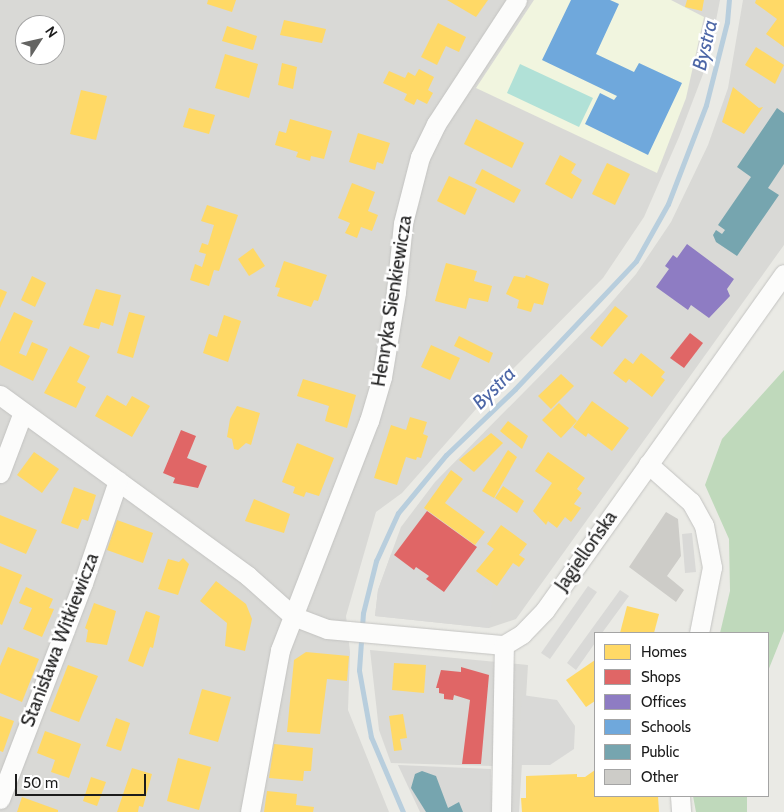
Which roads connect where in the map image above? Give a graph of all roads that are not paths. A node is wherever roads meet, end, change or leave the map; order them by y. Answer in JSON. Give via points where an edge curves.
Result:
{"nodes":[{"id":1,"x":517,"y":0,"type":"edge"},
{"id":2,"x":784,"y":274,"type":"edge"},
{"id":3,"x":0,"y":395,"type":"edge"},
{"id":4,"x":23,"y":412,"type":"junction"},
{"id":5,"x":648,"y":464,"type":"junction"},
{"id":6,"x":0,"y":473,"type":"edge"},
{"id":7,"x":118,"y":481,"type":"junction"},
{"id":8,"x":293,"y":616,"type":"junction"},
{"id":9,"x":698,"y":632,"type":"edge"},
{"id":10,"x":504,"y":645,"type":"junction"},
{"id":11,"x":680,"y":797,"type":"edge"},
{"id":12,"x":0,"y":799,"type":"edge"},
{"id":13,"x":250,"y":812,"type":"edge"},
{"id":14,"x":501,"y":812,"type":"edge"},
{"id":15,"x":681,"y":812,"type":"edge"}],
"edges":[{"from":1,"to":8,"type":"street","name":"Henryka Sienkiewicza","via":[[436,124],[420,157],[403,223],[382,377],[369,421]]},
{"from":2,"to":5,"type":"street","name":"Jagiellońska"},
{"from":3,"to":4,"type":"street"},
{"from":4,"to":6,"type":"street"},
{"from":4,"to":7,"type":"street"},
{"from":5,"to":9,"type":"street","via":[[691,502],[704,525],[712,567]]},
{"from":5,"to":10,"type":"street","name":"Jagiellońska","via":[[545,610],[522,634]]},
{"from":7,"to":8,"type":"street","via":[[248,576]]},
{"from":7,"to":12,"type":"street","name":"Stanisława Witkiewicza","via":[[83,583]]},
{"from":8,"to":10,"type":"street","via":[[337,629]]},
{"from":8,"to":13,"type":"street","name":"Henryka Sienkiewicza","via":[[280,650]]},
{"from":10,"to":14,"type":"street"},
{"from":11,"to":15,"type":"street"}]}
